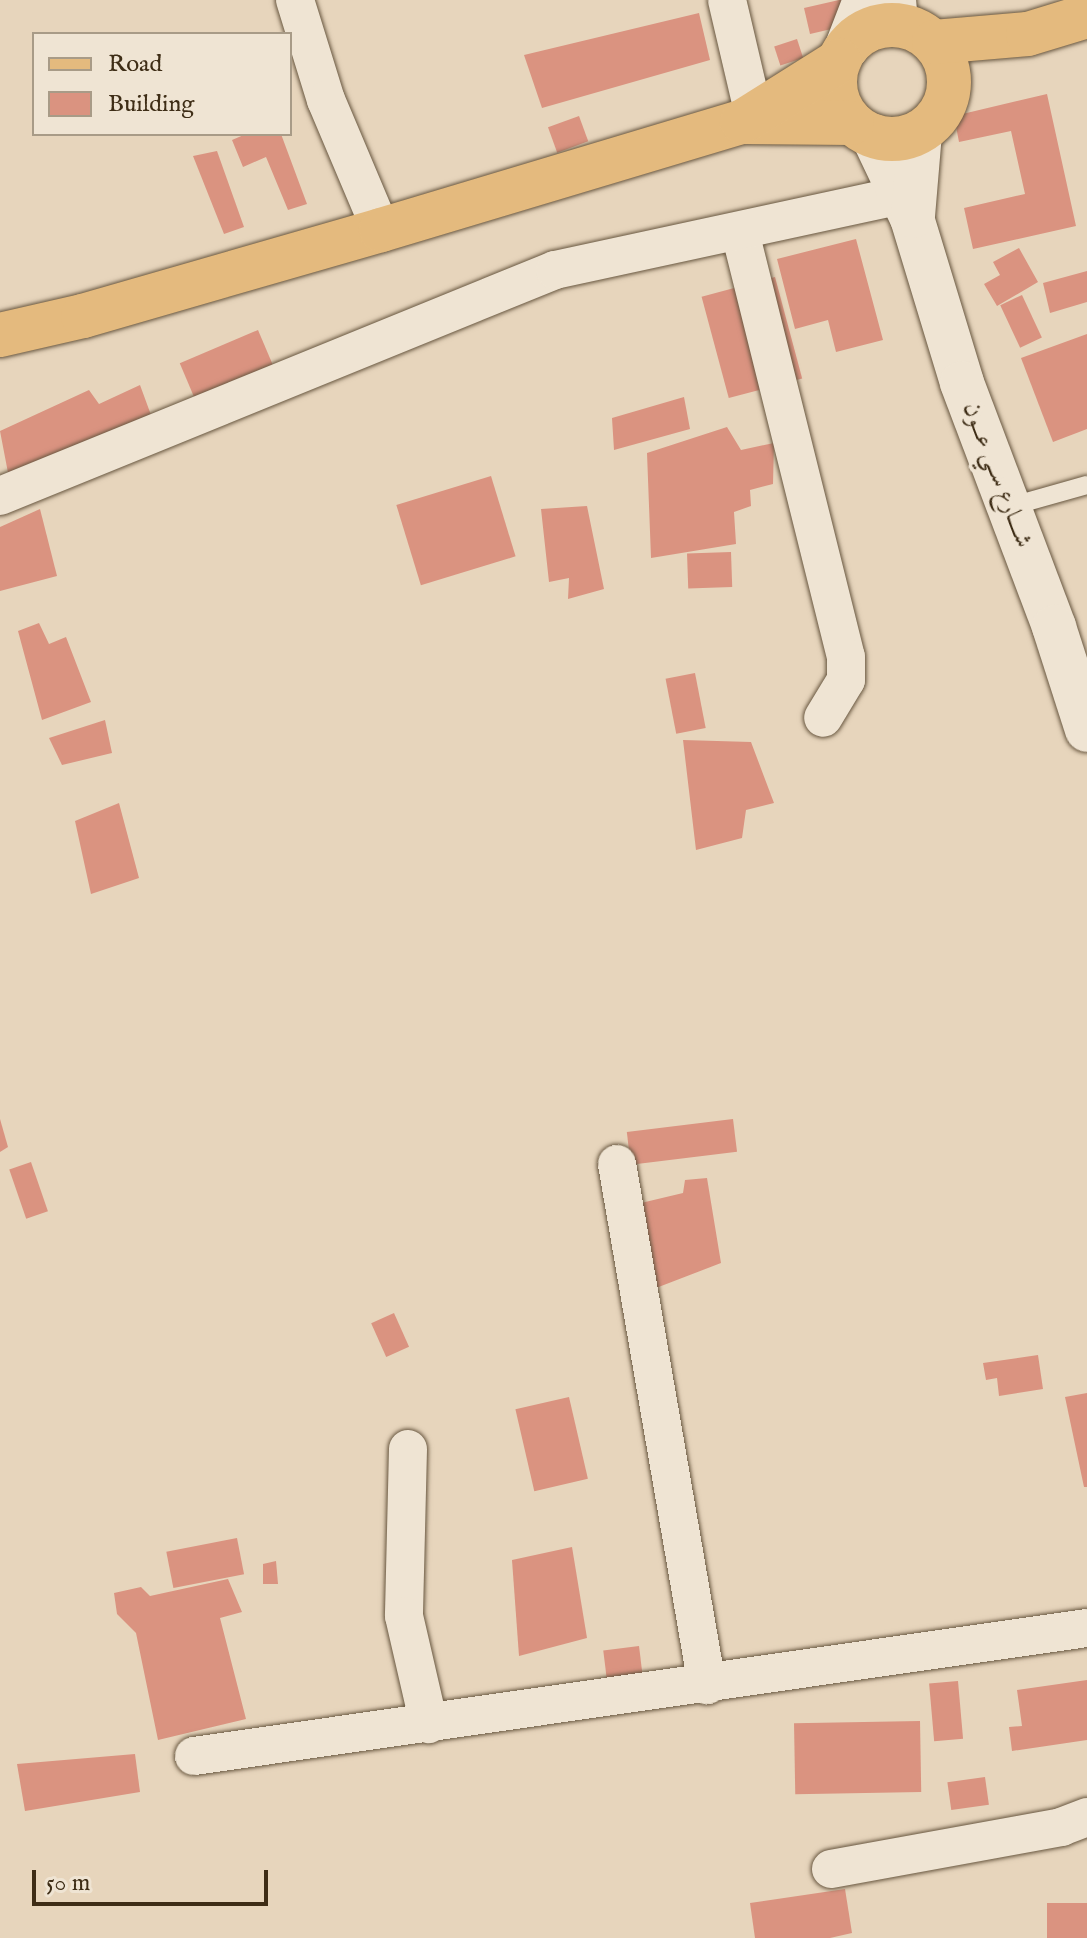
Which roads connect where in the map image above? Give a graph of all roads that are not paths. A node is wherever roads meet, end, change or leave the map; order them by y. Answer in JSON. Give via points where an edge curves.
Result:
{"nodes":[{"id":1,"x":295,"y":0,"type":"edge"},
{"id":2,"x":727,"y":0,"type":"edge"},
{"id":3,"x":1087,"y":16,"type":"edge"},
{"id":4,"x":897,"y":17,"type":"edge"},
{"id":5,"x":1028,"y":34,"type":"junction"},
{"id":6,"x":843,"y":54,"type":"junction"},
{"id":7,"x":950,"y":87,"type":"junction"},
{"id":8,"x":748,"y":118,"type":"junction"},
{"id":9,"x":863,"y":129,"type":"junction"},
{"id":10,"x":920,"y":132,"type":"junction"},
{"id":11,"x":907,"y":207,"type":"junction"},
{"id":12,"x":381,"y":230,"type":"junction"},
{"id":13,"x":740,"y":232,"type":"junction"},
{"id":14,"x":0,"y":335,"type":"edge"},
{"id":15,"x":1087,"y":485,"type":"edge"},
{"id":16,"x":0,"y":496,"type":"edge"},
{"id":17,"x":1009,"y":507,"type":"junction"},
{"id":18,"x":823,"y":718,"type":"dead end"},
{"id":19,"x":1087,"y":730,"type":"edge"},
{"id":20,"x":617,"y":1164,"type":"dead end"},
{"id":21,"x":408,"y":1449,"type":"dead end"},
{"id":22,"x":1087,"y":1628,"type":"edge"},
{"id":23,"x":707,"y":1685,"type":"junction"},
{"id":24,"x":429,"y":1724,"type":"junction"},
{"id":25,"x":194,"y":1756,"type":"dead end"},
{"id":26,"x":1087,"y":1817,"type":"edge"},
{"id":27,"x":831,"y":1869,"type":"dead end"}],
"edges":[{"from":1,"to":12,"type":"street","via":[[326,100]]},
{"from":2,"to":8,"type":"street"},
{"from":3,"to":5,"type":"main road"},
{"from":4,"to":5,"type":"main road"},
{"from":4,"to":6,"type":"main road"},
{"from":4,"to":7,"type":"main road","via":[[943,55]]},
{"from":5,"to":7,"type":"main road"},
{"from":6,"to":8,"type":"main road"},
{"from":6,"to":9,"type":"main road","via":[[836,95]]},
{"from":7,"to":10,"type":"main road","via":[[938,116]]},
{"from":8,"to":9,"type":"main road"},
{"from":8,"to":12,"type":"main road"},
{"from":9,"to":10,"type":"main road","via":[[897,139]]},
{"from":9,"to":11,"type":"street"},
{"from":10,"to":11,"type":"street"},
{"from":11,"to":13,"type":"street"},
{"from":11,"to":17,"type":"street","name":"شــــارع ســي عـــون","via":[[962,383]]},
{"from":12,"to":14,"type":"main road"},
{"from":13,"to":16,"type":"street","via":[[555,270]]},
{"from":13,"to":18,"type":"street","via":[[846,657],[846,680]]},
{"from":15,"to":17,"type":"lane"},
{"from":17,"to":19,"type":"street","name":"شــــارع ســي عـــون"},
{"from":20,"to":23,"type":"street"},
{"from":21,"to":24,"type":"street","via":[[404,1616]]},
{"from":22,"to":23,"type":"street"},
{"from":23,"to":24,"type":"street"},
{"from":24,"to":25,"type":"street"},
{"from":26,"to":27,"type":"street","via":[[1061,1827]]}]}
